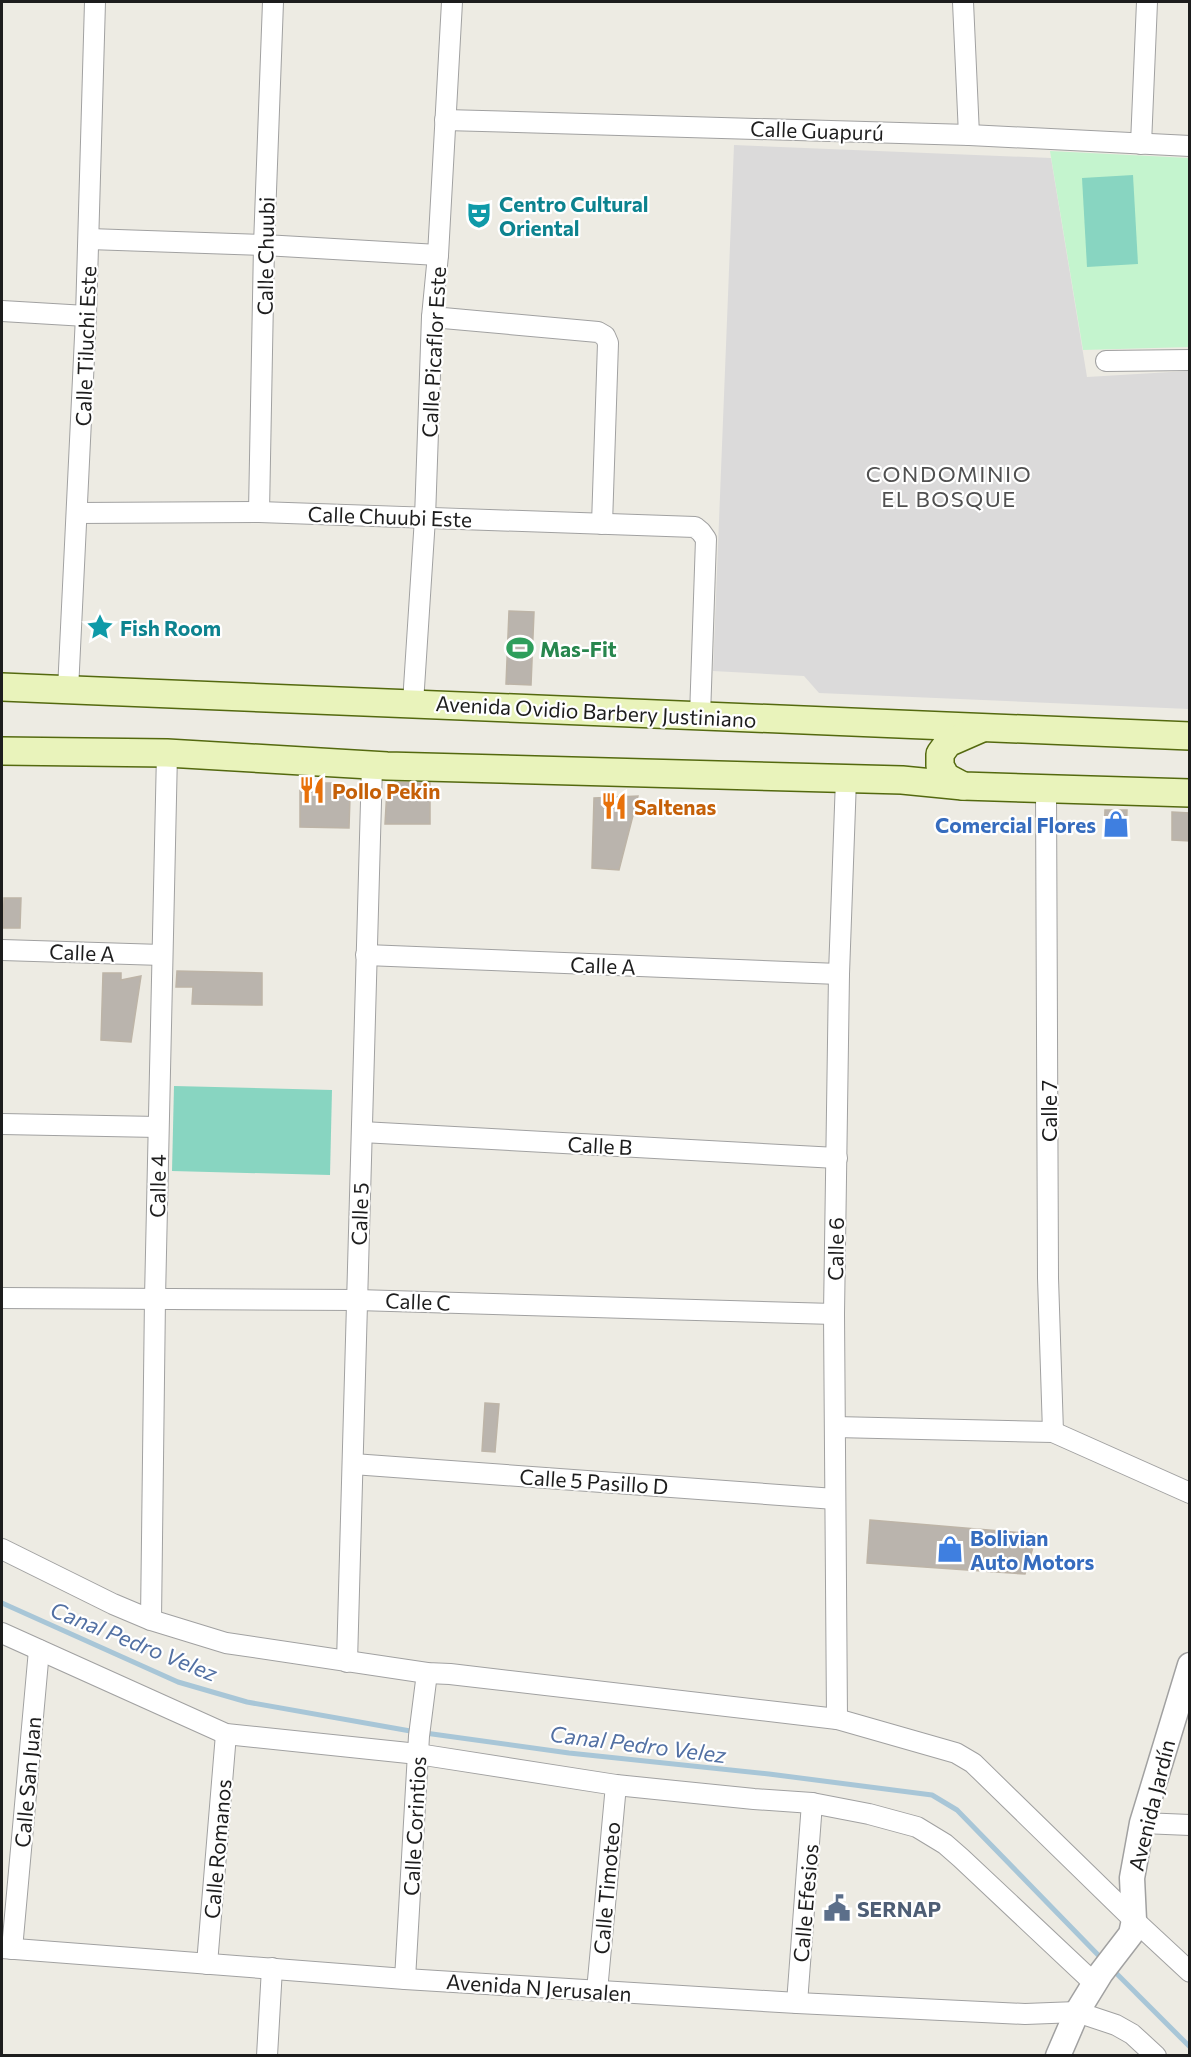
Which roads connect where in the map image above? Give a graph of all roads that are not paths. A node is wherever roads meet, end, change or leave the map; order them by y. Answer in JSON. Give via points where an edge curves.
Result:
{"nodes":[{"id":1,"x":95,"y":2,"type":"edge"},
{"id":2,"x":273,"y":2,"type":"edge"},
{"id":3,"x":452,"y":2,"type":"edge"},
{"id":4,"x":963,"y":2,"type":"edge"},
{"id":5,"x":1147,"y":2,"type":"edge"},
{"id":6,"x":445,"y":120,"type":"junction"},
{"id":7,"x":969,"y":135,"type":"junction"},
{"id":8,"x":1141,"y":144,"type":"junction"},
{"id":9,"x":1190,"y":146,"type":"edge"},
{"id":10,"x":89,"y":239,"type":"junction"},
{"id":11,"x":264,"y":245,"type":"junction"},
{"id":12,"x":438,"y":255,"type":"junction"},
{"id":13,"x":2,"y":311,"type":"edge"},
{"id":14,"x":86,"y":316,"type":"junction"},
{"id":15,"x":432,"y":317,"type":"junction"},
{"id":16,"x":1190,"y":360,"type":"edge"},
{"id":17,"x":1106,"y":361,"type":"dead end"},
{"id":18,"x":259,"y":512,"type":"junction"},
{"id":19,"x":77,"y":513,"type":"junction"},
{"id":20,"x":425,"y":518,"type":"junction"},
{"id":21,"x":602,"y":524,"type":"junction"},
{"id":22,"x":2,"y":687,"type":"edge"},
{"id":23,"x":68,"y":690,"type":"junction"},
{"id":24,"x":413,"y":703,"type":"junction"},
{"id":25,"x":700,"y":716,"type":"junction"},
{"id":26,"x":910,"y":725,"type":"junction"},
{"id":27,"x":983,"y":728,"type":"junction"},
{"id":28,"x":1190,"y":736,"type":"edge"},
{"id":29,"x":2,"y":751,"type":"edge"},
{"id":30,"x":167,"y":753,"type":"junction"},
{"id":31,"x":372,"y":766,"type":"junction"},
{"id":32,"x":846,"y":779,"type":"junction"},
{"id":33,"x":902,"y":780,"type":"junction"},
{"id":34,"x":963,"y":786,"type":"junction"},
{"id":35,"x":1046,"y":789,"type":"junction"},
{"id":36,"x":1190,"y":793,"type":"edge"},
{"id":37,"x":2,"y":950,"type":"edge"},
{"id":38,"x":162,"y":955,"type":"junction"},
{"id":39,"x":366,"y":956,"type":"junction"},
{"id":40,"x":839,"y":974,"type":"junction"},
{"id":41,"x":2,"y":1124,"type":"edge"},
{"id":42,"x":158,"y":1127,"type":"junction"},
{"id":43,"x":362,"y":1132,"type":"junction"},
{"id":44,"x":837,"y":1158,"type":"junction"},
{"id":45,"x":2,"y":1298,"type":"edge"},
{"id":46,"x":154,"y":1298,"type":"junction"},
{"id":47,"x":357,"y":1300,"type":"junction"},
{"id":48,"x":834,"y":1314,"type":"junction"},
{"id":49,"x":836,"y":1427,"type":"junction"},
{"id":50,"x":1053,"y":1432,"type":"junction"},
{"id":51,"x":353,"y":1464,"type":"junction"},
{"id":52,"x":1190,"y":1493,"type":"edge"},
{"id":53,"x":835,"y":1499,"type":"junction"},
{"id":54,"x":2,"y":1549,"type":"edge"},
{"id":55,"x":151,"y":1620,"type":"junction"},
{"id":56,"x":2,"y":1633,"type":"edge"},
{"id":57,"x":39,"y":1650,"type":"junction"},
{"id":58,"x":347,"y":1662,"type":"junction"},
{"id":59,"x":1190,"y":1665,"type":"edge"},
{"id":60,"x":427,"y":1674,"type":"junction"},
{"id":61,"x":837,"y":1719,"type":"junction"},
{"id":62,"x":226,"y":1734,"type":"junction"},
{"id":63,"x":419,"y":1745,"type":"junction"},
{"id":64,"x":616,"y":1785,"type":"junction"},
{"id":65,"x":812,"y":1803,"type":"junction"},
{"id":66,"x":1142,"y":1823,"type":"junction"},
{"id":67,"x":1190,"y":1826,"type":"edge"},
{"id":68,"x":1132,"y":1927,"type":"junction"},
{"id":69,"x":7,"y":1949,"type":"edge"},
{"id":70,"x":207,"y":1964,"type":"junction"},
{"id":71,"x":272,"y":1968,"type":"junction"},
{"id":72,"x":1190,"y":1972,"type":"edge"},
{"id":73,"x":405,"y":1978,"type":"junction"},
{"id":74,"x":1098,"y":1978,"type":"junction"},
{"id":75,"x":597,"y":1991,"type":"junction"},
{"id":76,"x":797,"y":2003,"type":"junction"},
{"id":77,"x":1077,"y":2012,"type":"junction"},
{"id":78,"x":267,"y":2055,"type":"edge"},
{"id":79,"x":1058,"y":2055,"type":"edge"},
{"id":80,"x":1156,"y":2055,"type":"edge"}],
"edges":[{"from":1,"to":10,"type":"street","name":"Calle Tiluchi Este"},
{"from":2,"to":11,"type":"street","name":"Calle Chuubi"},
{"from":3,"to":6,"type":"street","name":"Calle Picaflor Este"},
{"from":4,"to":7,"type":"street"},
{"from":5,"to":8,"type":"street"},
{"from":6,"to":7,"type":"street","name":"Calle Guapurú"},
{"from":6,"to":12,"type":"street","name":"Calle Picaflor Este"},
{"from":7,"to":8,"type":"street","name":"Calle Guapurú"},
{"from":8,"to":9,"type":"street","name":"Calle Guapurú"},
{"from":10,"to":11,"type":"street"},
{"from":10,"to":14,"type":"street","name":"Calle Tiluchi Este"},
{"from":11,"to":12,"type":"street"},
{"from":11,"to":18,"type":"street","name":"Calle Chuubi"},
{"from":12,"to":15,"type":"street","name":"Calle Picaflor Este"},
{"from":13,"to":14,"type":"street"},
{"from":14,"to":19,"type":"street","name":"Calle Tiluchi Este"},
{"from":15,"to":20,"type":"street","name":"Calle Picaflor Este"},
{"from":15,"to":21,"type":"street","via":[[598,332],[605,336],[608,342]]},
{"from":16,"to":17,"type":"street"},
{"from":18,"to":19,"type":"street","name":"Calle Chuubi Este"},
{"from":18,"to":20,"type":"street","name":"Calle Chuubi Este"},
{"from":19,"to":23,"type":"street","name":"Calle Tiluchi Este"},
{"from":20,"to":21,"type":"street","name":"Calle Chuubi Este"},
{"from":20,"to":24,"type":"street","name":"Calle Picaflor Este"},
{"from":21,"to":25,"type":"street","name":"Calle Chuubi Este","via":[[695,526],[706,539]]},
{"from":22,"to":23,"type":"main road","name":"Avenida Ovidio Barbery Justiniano"},
{"from":23,"to":24,"type":"main road","name":"Avenida Ovidio Barbery Justiniano"},
{"from":24,"to":25,"type":"main road","name":"Avenida Ovidio Barbery Justiniano"},
{"from":25,"to":26,"type":"main road","name":"Avenida Ovidio Barbery Justiniano"},
{"from":26,"to":27,"type":"main road","name":"Avenida Ovidio Barbery Justiniano"},
{"from":26,"to":33,"type":"main road","via":[[925,734],[930,753],[921,767]]},
{"from":27,"to":28,"type":"main road","name":"Avenida Ovidio Barbery Justiniano"},
{"from":27,"to":34,"type":"main road","via":[[948,743],[940,754],[939,766],[946,777]]},
{"from":29,"to":30,"type":"main road"},
{"from":30,"to":31,"type":"main road"},
{"from":30,"to":38,"type":"street","name":"Calle 4"},
{"from":31,"to":32,"type":"main road"},
{"from":31,"to":39,"type":"street","name":"Calle 5"},
{"from":32,"to":33,"type":"main road"},
{"from":32,"to":40,"type":"street","name":"Calle 6"},
{"from":33,"to":34,"type":"main road"},
{"from":34,"to":35,"type":"main road"},
{"from":35,"to":36,"type":"main road"},
{"from":35,"to":50,"type":"street","name":"Calle 7","via":[[1048,1278]]},
{"from":37,"to":38,"type":"street","name":"Calle A"},
{"from":38,"to":42,"type":"street","name":"Calle 4"},
{"from":39,"to":40,"type":"street","name":"Calle A"},
{"from":39,"to":43,"type":"street","name":"Calle 5"},
{"from":40,"to":44,"type":"street","name":"Calle 6"},
{"from":41,"to":42,"type":"street"},
{"from":42,"to":46,"type":"street","name":"Calle 4"},
{"from":43,"to":44,"type":"street","name":"Calle B"},
{"from":43,"to":47,"type":"street","name":"Calle 5"},
{"from":44,"to":48,"type":"street","name":"Calle 6"},
{"from":45,"to":46,"type":"street","name":"Calle C"},
{"from":46,"to":47,"type":"street","name":"Calle C"},
{"from":46,"to":55,"type":"street","name":"Calle 4"},
{"from":47,"to":48,"type":"street","name":"Calle C"},
{"from":47,"to":51,"type":"street","name":"Calle 5"},
{"from":48,"to":49,"type":"street","name":"Calle 6"},
{"from":49,"to":50,"type":"street"},
{"from":49,"to":53,"type":"street","name":"Calle 6"},
{"from":50,"to":52,"type":"street"},
{"from":51,"to":53,"type":"street","name":"Calle 5 Pasillo D"},
{"from":51,"to":58,"type":"street","name":"Calle 5"},
{"from":53,"to":61,"type":"street","name":"Calle 6"},
{"from":54,"to":55,"type":"street"},
{"from":55,"to":58,"type":"street","via":[[226,1643]]},
{"from":56,"to":57,"type":"street"},
{"from":57,"to":62,"type":"street"},
{"from":57,"to":69,"type":"street","name":"Calle San Juan"},
{"from":58,"to":60,"type":"street"},
{"from":59,"to":66,"type":"street","name":"Avenida Jardín"},
{"from":60,"to":61,"type":"street"},
{"from":60,"to":63,"type":"street","name":"Calle Corintios"},
{"from":61,"to":68,"type":"street","via":[[956,1753],[973,1763]]},
{"from":62,"to":63,"type":"street"},
{"from":62,"to":70,"type":"street","name":"Calle Romanos"},
{"from":63,"to":64,"type":"street"},
{"from":63,"to":73,"type":"street","name":"Calle Corintios"},
{"from":64,"to":65,"type":"street"},
{"from":64,"to":75,"type":"street","name":"Calle Timoteo"},
{"from":65,"to":74,"type":"street","via":[[917,1827],[945,1844]]},
{"from":65,"to":76,"type":"street","name":"Calle Efesios"},
{"from":66,"to":67,"type":"street"},
{"from":66,"to":68,"type":"street","name":"Avenida Jardín","via":[[1132,1878]]},
{"from":68,"to":72,"type":"street"},
{"from":68,"to":74,"type":"street"},
{"from":69,"to":70,"type":"street","name":"Avenida N Jerusalen"},
{"from":70,"to":71,"type":"street","name":"Avenida N Jerusalen"},
{"from":71,"to":73,"type":"street","name":"Avenida N Jerusalen"},
{"from":71,"to":78,"type":"street"},
{"from":73,"to":75,"type":"street","name":"Avenida N Jerusalen"},
{"from":74,"to":77,"type":"street"},
{"from":75,"to":76,"type":"street","name":"Avenida N Jerusalen"},
{"from":76,"to":77,"type":"street","name":"Avenida N Jerusalen","via":[[1025,2014]]},
{"from":77,"to":79,"type":"street"},
{"from":77,"to":80,"type":"street","via":[[1116,2025]]}]}
